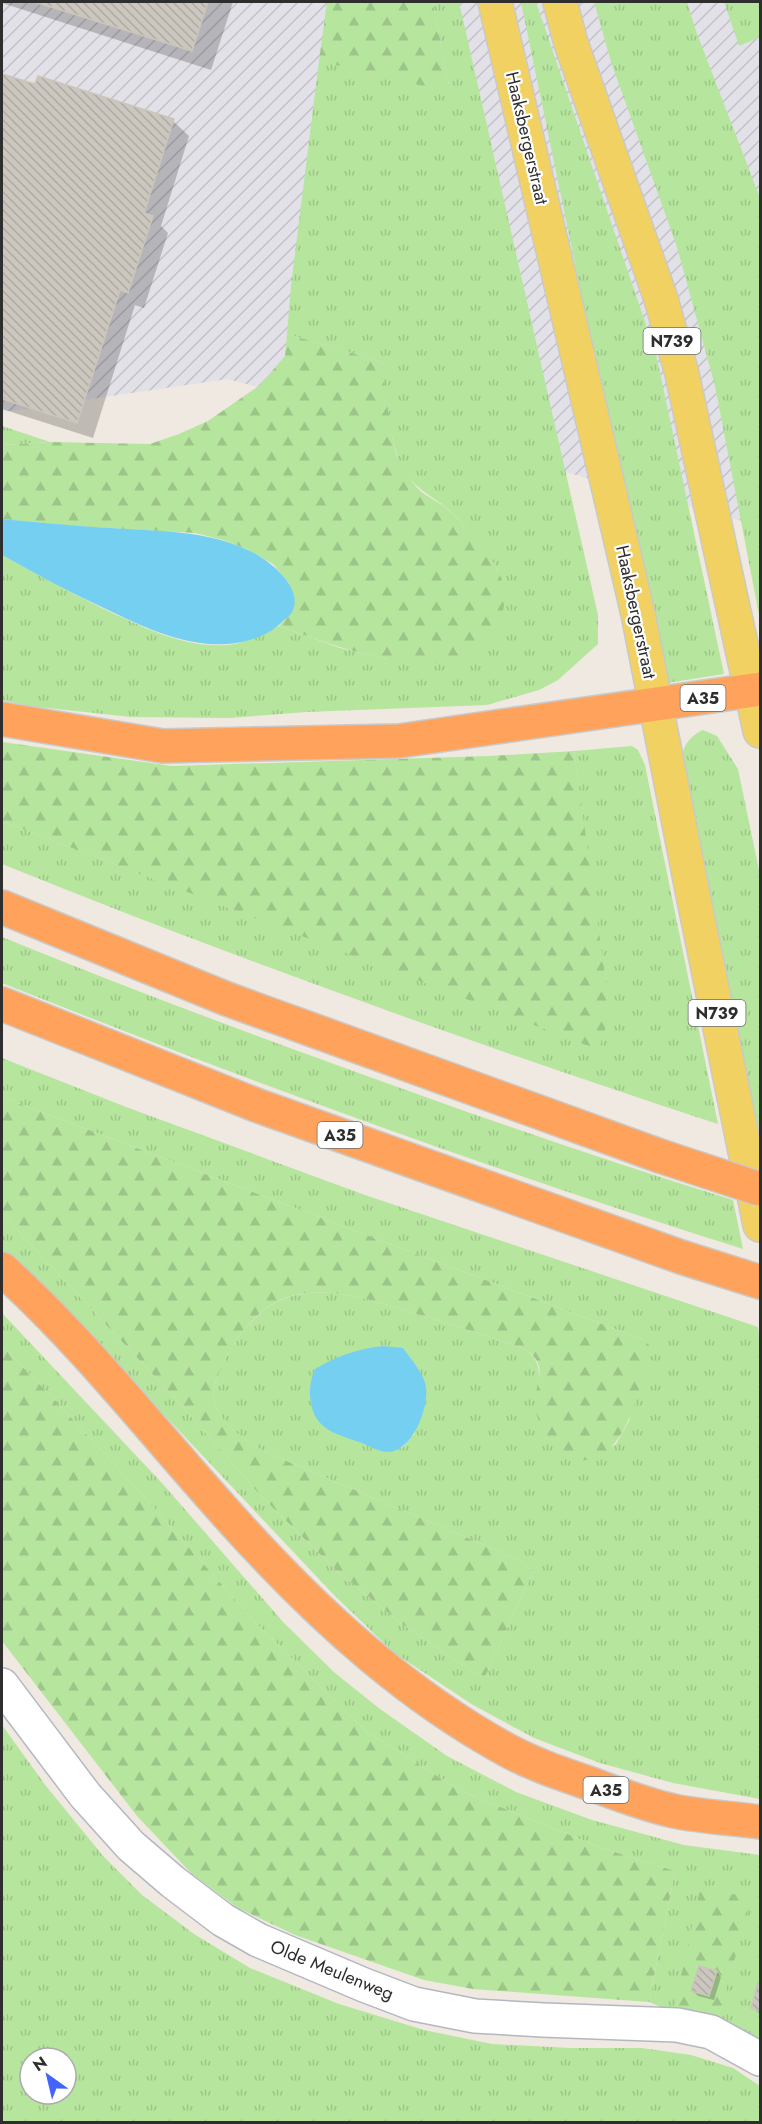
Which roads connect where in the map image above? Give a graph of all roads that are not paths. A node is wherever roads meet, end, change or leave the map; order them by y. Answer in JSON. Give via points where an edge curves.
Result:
{"nodes":[{"id":1,"x":495,"y":2,"type":"edge"},
{"id":2,"x":560,"y":2,"type":"edge"},
{"id":3,"x":755,"y":690,"type":"edge"},
{"id":4,"x":655,"y":705,"type":"junction"},
{"id":5,"x":2,"y":719,"type":"edge"},
{"id":6,"x":760,"y":731,"type":"edge"},
{"id":7,"x":2,"y":907,"type":"edge"},
{"id":8,"x":2,"y":1004,"type":"edge"},
{"id":9,"x":760,"y":1189,"type":"edge"},
{"id":10,"x":760,"y":1225,"type":"edge"},
{"id":11,"x":2,"y":1269,"type":"edge"},
{"id":12,"x":760,"y":1282,"type":"edge"},
{"id":13,"x":2,"y":1685,"type":"edge"},
{"id":14,"x":760,"y":1822,"type":"edge"},
{"id":15,"x":760,"y":2059,"type":"edge"}],
"edges":[{"from":1,"to":4,"type":"main road","name":"Haaksbergerstraat","number":"N739","via":[[635,603]]},
{"from":2,"to":3,"type":"main road","number":"N739","via":[[682,374]]},
{"from":3,"to":4,"type":"highway","number":"A35"},
{"from":3,"to":6,"type":"main road","number":"N739"},
{"from":4,"to":5,"type":"highway","number":"A35","via":[[399,741],[163,746]]},
{"from":4,"to":10,"type":"main road","name":"Haaksbergerstraat","number":"N739"},
{"from":7,"to":9,"type":"highway","bridge":true,"via":[[227,999]]},
{"from":8,"to":12,"type":"highway","number":"A35","via":[[256,1106]]},
{"from":11,"to":14,"type":"highway","number":"A35","via":[[95,1364],[312,1604],[404,1683],[507,1750],[560,1773],[674,1811]]},
{"from":13,"to":15,"type":"street","name":"Olde Meulenweg","via":[[85,1795],[131,1846],[223,1920],[258,1940],[414,2004],[475,2016],[677,2025],[711,2032]]}]}
